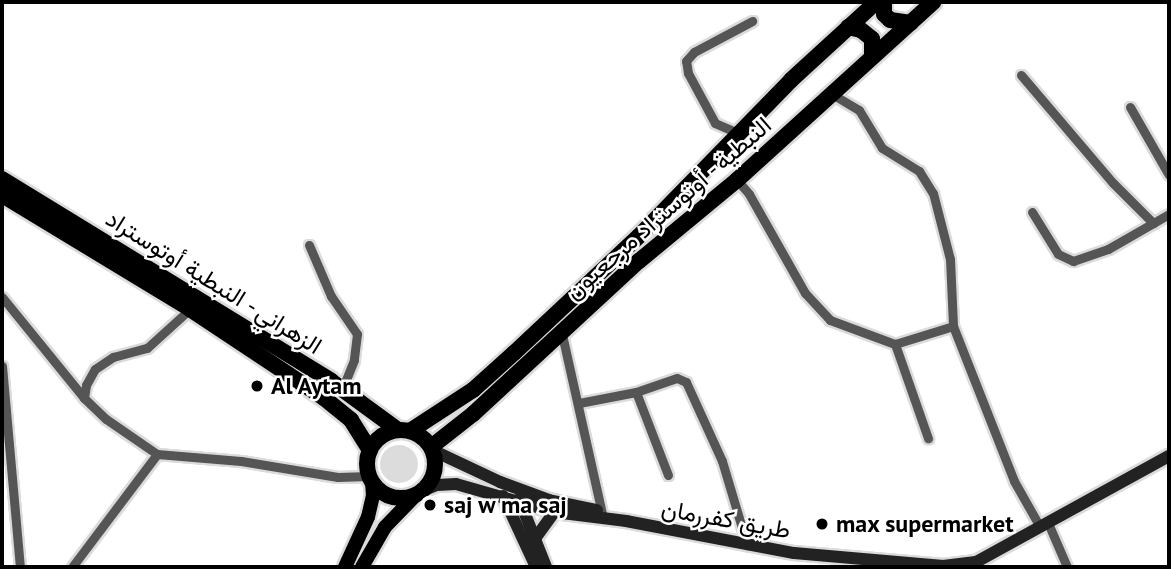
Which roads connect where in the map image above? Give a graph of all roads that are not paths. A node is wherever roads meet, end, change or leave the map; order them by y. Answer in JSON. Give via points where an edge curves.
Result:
{"nodes":[{"id":1,"x":876,"y":2,"type":"edge"},
{"id":2,"x":884,"y":2,"type":"edge"},
{"id":3,"x":933,"y":2,"type":"edge"},
{"id":4,"x":752,"y":21,"type":"dead end"},
{"id":5,"x":911,"y":23,"type":"junction"},
{"id":6,"x":848,"y":27,"type":"junction"},
{"id":7,"x":872,"y":57,"type":"junction"},
{"id":8,"x":1021,"y":75,"type":"dead end"},
{"id":9,"x":832,"y":94,"type":"junction"},
{"id":10,"x":1130,"y":107,"type":"dead end"},
{"id":11,"x":738,"y":133,"type":"junction"},
{"id":12,"x":1169,"y":175,"type":"edge"},
{"id":13,"x":2,"y":179,"type":"edge"},
{"id":14,"x":737,"y":180,"type":"junction"},
{"id":15,"x":2,"y":195,"type":"edge"},
{"id":16,"x":1032,"y":212,"type":"dead end"},
{"id":17,"x":1169,"y":214,"type":"edge"},
{"id":18,"x":1153,"y":223,"type":"junction"},
{"id":19,"x":309,"y":246,"type":"dead end"},
{"id":20,"x":2,"y":296,"type":"edge"},
{"id":21,"x":190,"y":309,"type":"junction"},
{"id":22,"x":953,"y":326,"type":"junction"},
{"id":23,"x":561,"y":330,"type":"junction"},
{"id":24,"x":895,"y":344,"type":"junction"},
{"id":25,"x":2,"y":366,"type":"edge"},
{"id":26,"x":342,"y":389,"type":"junction"},
{"id":27,"x":636,"y":392,"type":"junction"},
{"id":28,"x":84,"y":398,"type":"junction"},
{"id":29,"x":579,"y":403,"type":"junction"},
{"id":30,"x":404,"y":431,"type":"junction"},
{"id":31,"x":928,"y":438,"type":"dead end"},
{"id":32,"x":432,"y":449,"type":"junction"},
{"id":33,"x":370,"y":450,"type":"junction"},
{"id":34,"x":157,"y":454,"type":"junction"},
{"id":35,"x":1169,"y":456,"type":"edge"},
{"id":36,"x":668,"y":475,"type":"dead end"},
{"id":37,"x":370,"y":479,"type":"junction"},
{"id":38,"x":500,"y":482,"type":"junction"},
{"id":39,"x":516,"y":486,"type":"junction"},
{"id":40,"x":419,"y":493,"type":"junction"},
{"id":41,"x":505,"y":500,"type":"junction"},
{"id":42,"x":520,"y":504,"type":"junction"},
{"id":43,"x":554,"y":512,"type":"junction"},
{"id":44,"x":602,"y":515,"type":"junction"},
{"id":45,"x":1044,"y":525,"type":"junction"},
{"id":46,"x":534,"y":540,"type":"junction"},
{"id":47,"x":747,"y":545,"type":"junction"},
{"id":48,"x":975,"y":565,"type":"edge"},
{"id":49,"x":74,"y":566,"type":"edge"},
{"id":50,"x":20,"y":567,"type":"edge"},
{"id":51,"x":345,"y":567,"type":"edge"},
{"id":52,"x":362,"y":567,"type":"edge"},
{"id":53,"x":536,"y":567,"type":"edge"},
{"id":54,"x":546,"y":567,"type":"edge"},
{"id":55,"x":1067,"y":567,"type":"edge"}],
"edges":[{"from":1,"to":6,"type":"highway","name":"النبطية - أوتوستراد مرجعيون"},
{"from":2,"to":5,"type":"highway","via":[[884,14],[890,20]]},
{"from":3,"to":5,"type":"highway","name":"النبطية - أوتوستراد مرجعيون"},
{"from":4,"to":11,"type":"street","via":[[694,52],[686,61],[715,122]]},
{"from":5,"to":7,"type":"highway","name":"النبطية - أوتوستراد مرجعيون"},
{"from":6,"to":7,"type":"highway","via":[[872,39]]},
{"from":6,"to":11,"type":"highway","name":"النبطية - أوتوستراد مرجعيون"},
{"from":7,"to":9,"type":"highway","name":"النبطية - أوتوستراد مرجعيون"},
{"from":8,"to":18,"type":"street"},
{"from":9,"to":14,"type":"highway","name":"النبطية - أوتوستراد مرجعيون"},
{"from":9,"to":22,"type":"street","via":[[859,110],[888,153],[926,180],[950,260]]},
{"from":10,"to":12,"type":"street"},
{"from":11,"to":30,"type":"highway","name":"النبطية - أوتوستراد مرجعيون","via":[[639,236],[473,390]]},
{"from":13,"to":26,"type":"highway","name":"الزهراني - النبطية أوتوستراد"},
{"from":14,"to":23,"type":"highway","name":"النبطية - أوتوستراد مرجعيون"},
{"from":14,"to":24,"type":"street","via":[[824,316]]},
{"from":15,"to":21,"type":"highway","name":"الزهراني - النبطية أوتوستراد"},
{"from":16,"to":18,"type":"street","via":[[1058,254],[1073,261],[1108,249]]},
{"from":17,"to":18,"type":"street"},
{"from":19,"to":26,"type":"street","via":[[331,296],[357,334],[354,360]]},
{"from":20,"to":28,"type":"street"},
{"from":21,"to":28,"type":"street","via":[[147,348],[95,369]]},
{"from":21,"to":33,"type":"highway","name":"الزهراني - النبطية أوتوستراد","via":[[324,398],[351,420]]},
{"from":22,"to":24,"type":"street"},
{"from":22,"to":45,"type":"street","via":[[1014,481]]},
{"from":23,"to":29,"type":"street"},
{"from":23,"to":32,"type":"highway","name":"النبطية - أوتوستراد مرجعيون"},
{"from":24,"to":31,"type":"street"},
{"from":25,"to":50,"type":"street"},
{"from":26,"to":30,"type":"highway","name":"الزهراني - النبطية أوتوستراد"},
{"from":27,"to":29,"type":"street"},
{"from":27,"to":36,"type":"street"},
{"from":27,"to":47,"type":"street","via":[[677,378],[686,382],[722,461]]},
{"from":28,"to":34,"type":"street"},
{"from":29,"to":44,"type":"street"},
{"from":30,"to":32,"type":"highway"},
{"from":30,"to":33,"type":"highway","via":[[387,433]]},
{"from":32,"to":38,"type":"main road"},
{"from":32,"to":40,"type":"highway","via":[[432,480]]},
{"from":33,"to":37,"type":"highway"},
{"from":34,"to":37,"type":"street"},
{"from":34,"to":49,"type":"street"},
{"from":35,"to":45,"type":"main road","name":"طريق كفررمان"},
{"from":37,"to":40,"type":"highway","via":[[392,497]]},
{"from":37,"to":51,"type":"main road","via":[[373,496],[368,517]]},
{"from":38,"to":39,"type":"main road"},
{"from":38,"to":41,"type":"main road"},
{"from":39,"to":42,"type":"main road"},
{"from":39,"to":44,"type":"main road"},
{"from":40,"to":41,"type":"main road","via":[[437,485],[456,484]]},
{"from":40,"to":52,"type":"main road","via":[[385,527]]},
{"from":41,"to":42,"type":"main road"},
{"from":41,"to":53,"type":"main road"},
{"from":42,"to":43,"type":"main road"},
{"from":42,"to":46,"type":"main road"},
{"from":43,"to":44,"type":"main road"},
{"from":43,"to":46,"type":"main road"},
{"from":44,"to":47,"type":"main road","name":"طريق كفررمان"},
{"from":45,"to":48,"type":"main road","name":"طريق كفررمان"},
{"from":45,"to":55,"type":"street"},
{"from":46,"to":54,"type":"main road"},
{"from":47,"to":48,"type":"main road","name":"طريق كفررمان","via":[[794,553]]}]}
